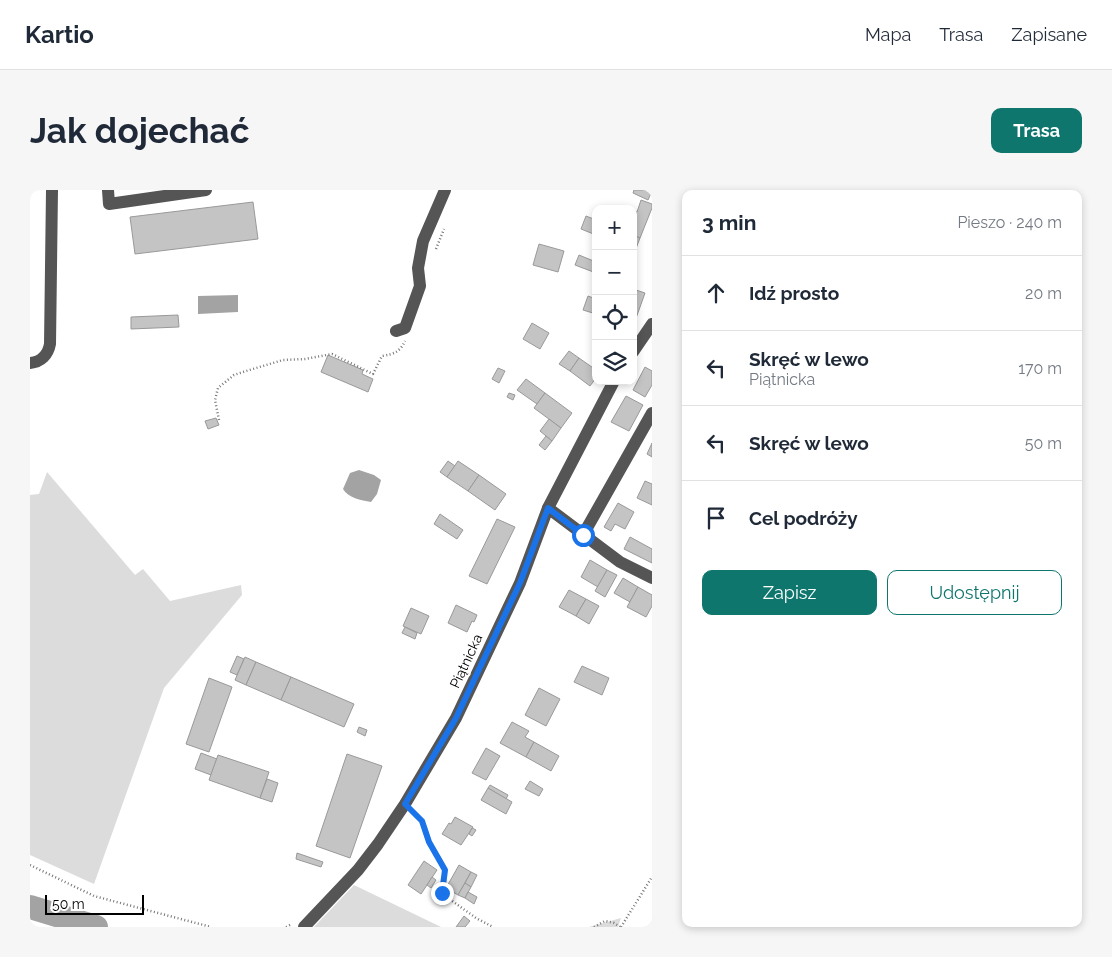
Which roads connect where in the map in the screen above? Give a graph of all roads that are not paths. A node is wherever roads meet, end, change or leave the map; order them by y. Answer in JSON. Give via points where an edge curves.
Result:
{"nodes":[{"id":1,"x":52,"y":190,"type":"edge"},
{"id":2,"x":108,"y":190,"type":"edge"},
{"id":3,"x":206,"y":190,"type":"edge"},
{"id":4,"x":444,"y":190,"type":"edge"},
{"id":5,"x":651,"y":326,"type":"edge"},
{"id":6,"x":402,"y":332,"type":"road end"},
{"id":7,"x":637,"y":346,"type":"edge"},
{"id":8,"x":30,"y":363,"type":"edge"},
{"id":9,"x":612,"y":385,"type":"edge"},
{"id":10,"x":652,"y":413,"type":"edge"},
{"id":11,"x":548,"y":508,"type":"junction"},
{"id":12,"x":583,"y":535,"type":"junction"},
{"id":13,"x":652,"y":578,"type":"edge"},
{"id":14,"x":305,"y":925,"type":"edge"}],
"edges":[{"from":1,"to":8,"type":"street","via":[[50,344],[42,358]]},
{"from":2,"to":3,"type":"street","via":[[109,204]]},
{"from":4,"to":6,"type":"street","via":[[423,241],[418,268],[420,286]]},
{"from":5,"to":7,"type":"street"},
{"from":9,"to":11,"type":"street","name":"Piątnicka"},
{"from":10,"to":12,"type":"street"},
{"from":11,"to":12,"type":"street"},
{"from":11,"to":14,"type":"street","name":"Piątnicka","via":[[520,583],[456,718],[378,844],[358,870]]},
{"from":12,"to":13,"type":"street","via":[[620,562]]}]}
